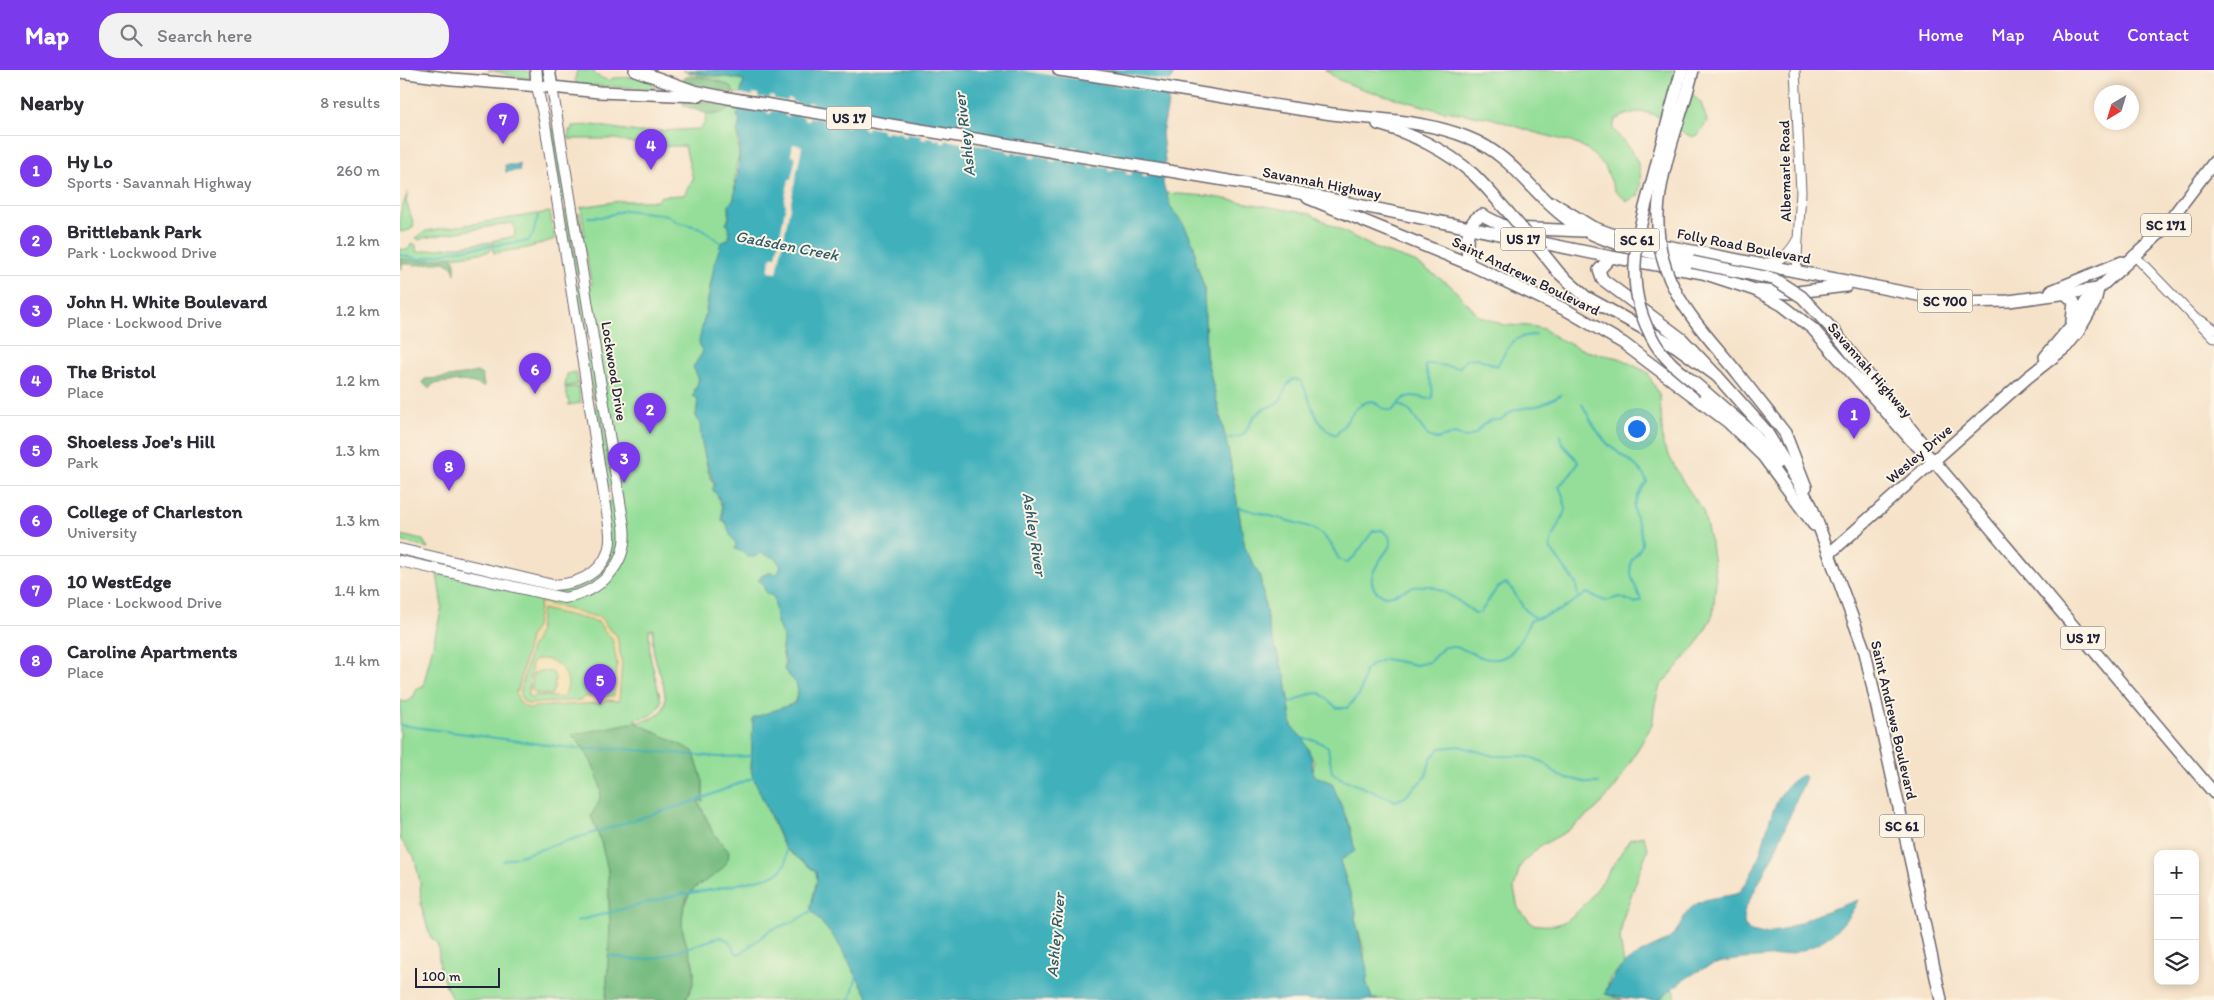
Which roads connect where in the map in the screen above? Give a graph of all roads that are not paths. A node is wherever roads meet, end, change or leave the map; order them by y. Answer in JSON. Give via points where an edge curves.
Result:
{"nodes":[{"id":1,"x":536,"y":70,"type":"edge"},
{"id":2,"x":548,"y":70,"type":"edge"},
{"id":3,"x":635,"y":70,"type":"edge"},
{"id":4,"x":1059,"y":70,"type":"edge"},
{"id":5,"x":1682,"y":70,"type":"edge"},
{"id":6,"x":1692,"y":70,"type":"edge"},
{"id":7,"x":1795,"y":70,"type":"edge"},
{"id":8,"x":400,"y":72,"type":"edge"},
{"id":9,"x":537,"y":86,"type":"junction"},
{"id":10,"x":552,"y":87,"type":"junction"},
{"id":11,"x":728,"y":98,"type":"junction"},
{"id":12,"x":1331,"y":114,"type":"junction"},
{"id":13,"x":557,"y":122,"type":"junction"},
{"id":14,"x":545,"y":124,"type":"junction"},
{"id":15,"x":2214,"y":162,"type":"edge"},
{"id":16,"x":1290,"y":191,"type":"junction"},
{"id":17,"x":1544,"y":198,"type":"junction"},
{"id":18,"x":572,"y":204,"type":"junction"},
{"id":19,"x":558,"y":206,"type":"junction"},
{"id":20,"x":1471,"y":228,"type":"junction"},
{"id":21,"x":1593,"y":233,"type":"junction"},
{"id":22,"x":1799,"y":235,"type":"junction"},
{"id":23,"x":1611,"y":257,"type":"junction"},
{"id":24,"x":2131,"y":258,"type":"junction"},
{"id":25,"x":1469,"y":264,"type":"junction"},
{"id":26,"x":1756,"y":264,"type":"junction"},
{"id":27,"x":1796,"y":272,"type":"junction"},
{"id":28,"x":584,"y":280,"type":"junction"},
{"id":29,"x":570,"y":282,"type":"junction"},
{"id":30,"x":1858,"y":285,"type":"junction"},
{"id":31,"x":2098,"y":288,"type":"junction"},
{"id":32,"x":1755,"y":290,"type":"junction"},
{"id":33,"x":1781,"y":293,"type":"junction"},
{"id":34,"x":2066,"y":294,"type":"junction"},
{"id":35,"x":2034,"y":297,"type":"junction"},
{"id":36,"x":2197,"y":319,"type":"junction"},
{"id":37,"x":2071,"y":326,"type":"junction"},
{"id":38,"x":2214,"y":329,"type":"edge"},
{"id":39,"x":2214,"y":338,"type":"edge"},
{"id":40,"x":594,"y":344,"type":"junction"},
{"id":41,"x":580,"y":346,"type":"junction"},
{"id":42,"x":1717,"y":376,"type":"junction"},
{"id":43,"x":2027,"y":378,"type":"junction"},
{"id":44,"x":604,"y":402,"type":"junction"},
{"id":45,"x":590,"y":405,"type":"junction"},
{"id":46,"x":1934,"y":461,"type":"junction"},
{"id":47,"x":619,"y":493,"type":"junction"},
{"id":48,"x":604,"y":495,"type":"junction"},
{"id":49,"x":1798,"y":501,"type":"junction"},
{"id":50,"x":1811,"y":505,"type":"junction"},
{"id":51,"x":1824,"y":539,"type":"junction"},
{"id":52,"x":400,"y":549,"type":"edge"},
{"id":53,"x":1830,"y":553,"type":"junction"},
{"id":54,"x":446,"y":560,"type":"junction"},
{"id":55,"x":400,"y":561,"type":"edge"},
{"id":56,"x":450,"y":573,"type":"junction"},
{"id":57,"x":521,"y":577,"type":"junction"},
{"id":58,"x":517,"y":588,"type":"junction"},
{"id":59,"x":2214,"y":793,"type":"edge"},
{"id":60,"x":1941,"y":1000,"type":"edge"}],
"edges":[{"from":1,"to":9,"type":"main road","name":"Lockwood Drive"},
{"from":2,"to":10,"type":"main road","name":"Lockwood Drive"},
{"from":3,"to":11,"type":"main road","name":"Savannah Highway","number":"US 17","via":[[694,91]]},
{"from":4,"to":12,"type":"main road","name":"Savannah Highway","number":"US 17"},
{"from":5,"to":49,"type":"main road","number":"SC 61","bridge":true,"via":[[1637,234],[1634,268],[1638,300],[1646,326],[1671,364],[1754,433],[1770,453]]},
{"from":6,"to":50,"type":"main road","number":"SC 61","bridge":true,"via":[[1660,188],[1657,225],[1666,269],[1676,292],[1785,433]]},
{"from":7,"to":22,"type":"street","name":"Albemarle Road","via":[[1801,191]]},
{"from":8,"to":9,"type":"main road"},
{"from":9,"to":10,"type":"main road"},
{"from":9,"to":14,"type":"main road","name":"Lockwood Drive"},
{"from":10,"to":11,"type":"main road"},
{"from":10,"to":13,"type":"main road","name":"Lockwood Drive"},
{"from":11,"to":16,"type":"main road","name":"Savannah Highway","number":"US 17"},
{"from":12,"to":17,"type":"main road","name":"Savannah Highway","number":"US 17","via":[[1432,126],[1471,138],[1500,154]]},
{"from":12,"to":42,"type":"main road","name":"Saint Andrews Boulevard","bridge":true,"via":[[1380,125],[1439,150],[1473,174],[1559,273],[1586,297],[1677,347]]},
{"from":13,"to":14,"type":"main road"},
{"from":13,"to":18,"type":"main road","name":"Lockwood Drive"},
{"from":14,"to":19,"type":"main road","name":"Lockwood Drive"},
{"from":15,"to":24,"type":"main road","name":"Folly Road Boulevard","number":"SC 171","via":[[2160,233]]},
{"from":16,"to":20,"type":"main road","name":"Savannah Highway","number":"US 17"},
{"from":16,"to":25,"type":"main road","name":"Saint Andrews Boulevard"},
{"from":17,"to":21,"type":"main road","name":"Savannah Highway","number":"US 17","via":[[1573,223]]},
{"from":17,"to":26,"type":"main road","name":"Folly Road Boulevard","number":"SC 700","via":[[1592,227],[1620,237]]},
{"from":18,"to":19,"type":"main road"},
{"from":18,"to":28,"type":"main road","name":"Lockwood Drive"},
{"from":19,"to":29,"type":"main road","name":"Lockwood Drive"},
{"from":20,"to":21,"type":"main road","via":[[1474,220],[1482,216],[1514,228]]},
{"from":20,"to":23,"type":"main road","name":"Savannah Highway","number":"US 17"},
{"from":20,"to":25,"type":"main road","via":[[1466,243]]},
{"from":21,"to":46,"type":"main road","name":"Savannah Highway","number":"US 17","bridge":true,"via":[[1692,262],[1774,279],[1802,297],[1833,330]]},
{"from":22,"to":26,"type":"street","via":[[1785,257],[1777,262]]},
{"from":22,"to":27,"type":"street","name":"Albemarle Road"},
{"from":23,"to":32,"type":"main road","name":"Savannah Highway","number":"US 17","via":[[1703,273]]},
{"from":23,"to":42,"type":"main road","via":[[1599,270],[1602,279],[1682,339]]},
{"from":24,"to":31,"type":"main road","name":"Folly Road Boulevard","number":"SC 171"},
{"from":24,"to":35,"type":"main road","name":"Folly Road Boulevard","number":"SC 700"},
{"from":24,"to":36,"type":"street"},
{"from":25,"to":49,"type":"main road","name":"Saint Andrews Boulevard","via":[[1568,311],[1623,343],[1728,422],[1763,456]]},
{"from":26,"to":27,"type":"main road","name":"Folly Road Boulevard","number":"SC 700"},
{"from":27,"to":30,"type":"main road","name":"Folly Road Boulevard","number":"SC 700"},
{"from":27,"to":33,"type":"main road","via":[[1793,282]]},
{"from":28,"to":29,"type":"main road"},
{"from":28,"to":40,"type":"main road","name":"Lockwood Drive"},
{"from":29,"to":41,"type":"main road","name":"Lockwood Drive"},
{"from":30,"to":33,"type":"main road","name":"Folly Road Boulevard","number":"SC 700"},
{"from":30,"to":35,"type":"main road","name":"Folly Road Boulevard","number":"SC 700","via":[[1954,302]]},
{"from":31,"to":34,"type":"main road","name":"Folly Road Boulevard","number":"SC 700"},
{"from":31,"to":37,"type":"main road","name":"Wesley Drive"},
{"from":31,"to":43,"type":"main road","name":"Wesley Drive","via":[[2095,302],[2078,332],[2066,347]]},
{"from":32,"to":33,"type":"main road","name":"Folly Road Boulevard"},
{"from":32,"to":46,"type":"main road","name":"Savannah Highway","number":"US 17","via":[[1782,305],[1813,329],[1912,441]]},
{"from":34,"to":35,"type":"main road","name":"Folly Road Boulevard","number":"SC 700"},
{"from":34,"to":37,"type":"main road","via":[[2074,302]]},
{"from":36,"to":38,"type":"street"},
{"from":36,"to":39,"type":"street"},
{"from":37,"to":43,"type":"main road","name":"Wesley Drive"},
{"from":40,"to":41,"type":"main road"},
{"from":40,"to":44,"type":"main road","name":"Lockwood Drive"},
{"from":41,"to":45,"type":"main road","name":"Lockwood Drive"},
{"from":42,"to":50,"type":"main road","name":"Saint Andrews Boulevard","via":[[1766,431]]},
{"from":43,"to":46,"type":"main road","name":"Wesley Drive"},
{"from":44,"to":45,"type":"main road"},
{"from":44,"to":47,"type":"main road","name":"Lockwood Drive"},
{"from":45,"to":48,"type":"main road","name":"Lockwood Drive"},
{"from":46,"to":53,"type":"main road","name":"Wesley Drive"},
{"from":46,"to":59,"type":"main road","name":"Savannah Highway","number":"US 17"},
{"from":47,"to":48,"type":"main road"},
{"from":47,"to":58,"type":"main road","name":"Lockwood Drive","via":[[624,544],[616,565],[603,582],[582,594],[564,598]]},
{"from":48,"to":57,"type":"main road","name":"Lockwood Drive","via":[[610,542],[604,559],[594,572],[568,585]]},
{"from":49,"to":51,"type":"main road","name":"Saint Andrews Boulevard","number":"SC 61"},
{"from":50,"to":51,"type":"main road","name":"Saint Andrews Boulevard","number":"SC 61"},
{"from":51,"to":53,"type":"main road","name":"Saint Andrews Boulevard","number":"SC 61"},
{"from":52,"to":54,"type":"main road","name":"Lockwood Drive"},
{"from":53,"to":60,"type":"main road","name":"Saint Andrews Boulevard","number":"SC 61","via":[[1865,652]]},
{"from":54,"to":56,"type":"main road"},
{"from":54,"to":57,"type":"main road","name":"Lockwood Drive"},
{"from":55,"to":56,"type":"main road","name":"Lockwood Drive"},
{"from":56,"to":58,"type":"main road","name":"Lockwood Drive"},
{"from":57,"to":58,"type":"main road"}]}
